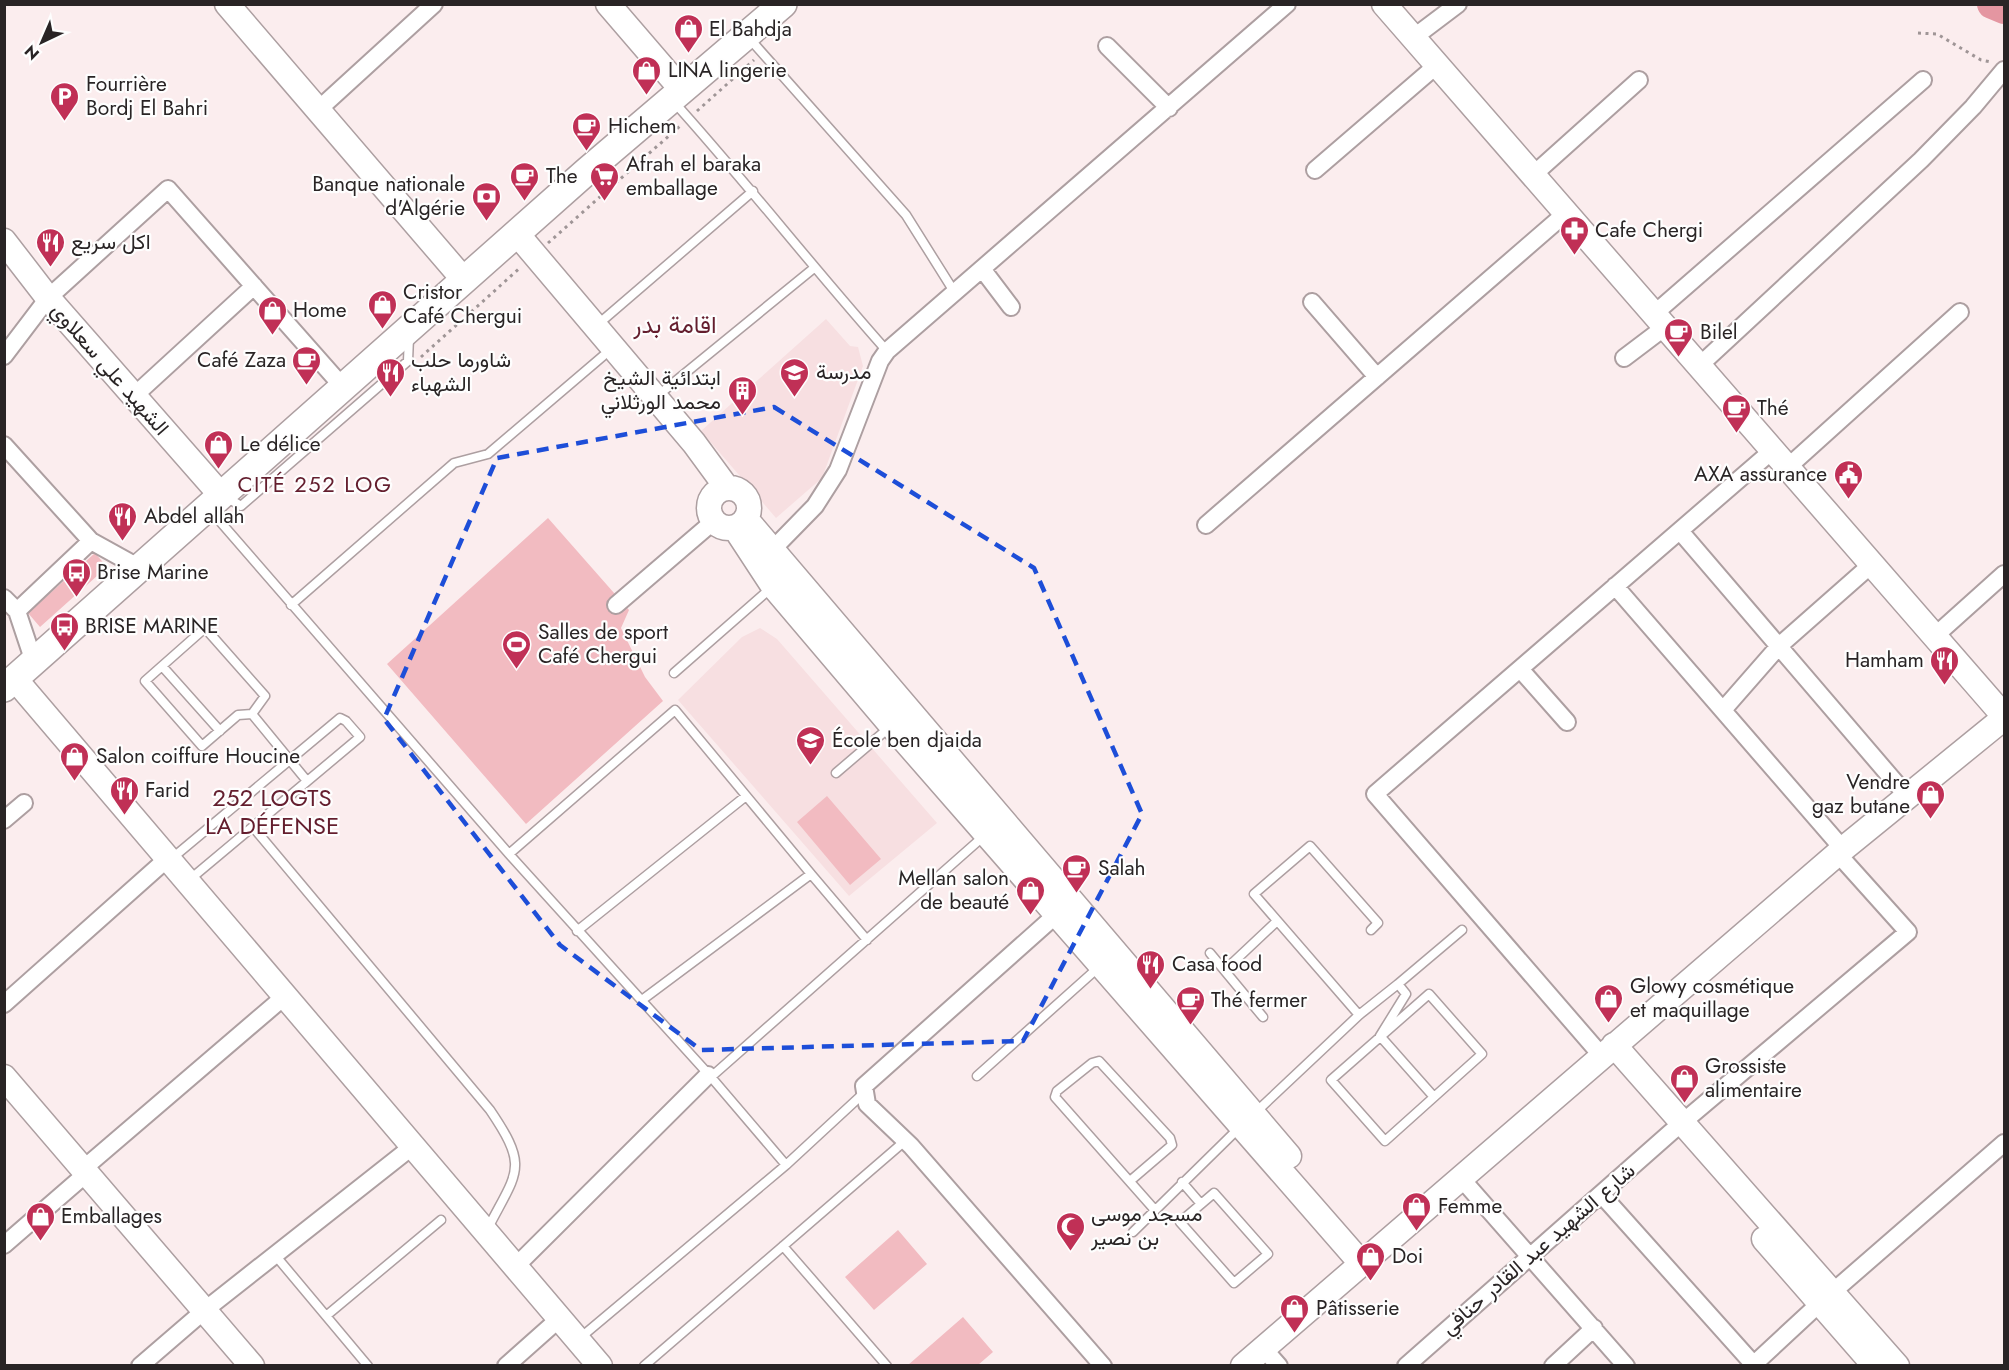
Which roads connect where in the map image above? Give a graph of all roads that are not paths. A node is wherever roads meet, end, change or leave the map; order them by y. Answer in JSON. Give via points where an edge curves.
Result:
{"nodes":[{"id":1,"x":227,"y":4,"type":"edge"},
{"id":2,"x":434,"y":4,"type":"edge"},
{"id":3,"x":608,"y":4,"type":"edge"},
{"id":4,"x":783,"y":4,"type":"edge"},
{"id":5,"x":1287,"y":4,"type":"edge"},
{"id":6,"x":1384,"y":4,"type":"edge"},
{"id":7,"x":1458,"y":4,"type":"edge"},
{"id":8,"x":1413,"y":38,"type":"junction"},
{"id":9,"x":755,"y":44,"type":"junction"},
{"id":10,"x":1107,"y":46,"type":"dead end"},
{"id":11,"x":1437,"y":65,"type":"junction"},
{"id":12,"x":2001,"y":67,"type":"edge"},
{"id":13,"x":1639,"y":80,"type":"dead end"},
{"id":14,"x":1923,"y":80,"type":"dead end"},
{"id":15,"x":681,"y":102,"type":"junction"},
{"id":16,"x":1169,"y":108,"type":"junction"},
{"id":17,"x":319,"y":109,"type":"junction"},
{"id":18,"x":1315,"y":170,"type":"dead end"},
{"id":19,"x":1533,"y":176,"type":"junction"},
{"id":20,"x":753,"y":192,"type":"junction"},
{"id":21,"x":1566,"y":213,"type":"junction"},
{"id":22,"x":4,"y":241,"type":"edge"},
{"id":23,"x":521,"y":249,"type":"junction"},
{"id":24,"x":814,"y":268,"type":"junction"},
{"id":25,"x":983,"y":270,"type":"junction"},
{"id":26,"x":464,"y":280,"type":"junction"},
{"id":27,"x":254,"y":286,"type":"junction"},
{"id":28,"x":956,"y":294,"type":"junction"},
{"id":29,"x":48,"y":297,"type":"junction"},
{"id":30,"x":1312,"y":303,"type":"dead end"},
{"id":31,"x":1011,"y":307,"type":"dead end"},
{"id":32,"x":1960,"y":312,"type":"dead end"},
{"id":33,"x":1660,"y":320,"type":"junction"},
{"id":34,"x":595,"y":326,"type":"junction"},
{"id":35,"x":410,"y":328,"type":"junction"},
{"id":36,"x":887,"y":351,"type":"junction"},
{"id":37,"x":4,"y":356,"type":"edge"},
{"id":38,"x":603,"y":356,"type":"junction"},
{"id":39,"x":1624,"y":358,"type":"dead end"},
{"id":40,"x":1699,"y":366,"type":"junction"},
{"id":41,"x":1377,"y":377,"type":"junction"},
{"id":42,"x":343,"y":387,"type":"junction"},
{"id":43,"x":134,"y":396,"type":"junction"},
{"id":44,"x":655,"y":397,"type":"junction"},
{"id":45,"x":4,"y":446,"type":"edge"},
{"id":46,"x":1780,"y":459,"type":"junction"},
{"id":47,"x":721,"y":491,"type":"junction"},
{"id":48,"x":214,"y":500,"type":"junction"},
{"id":49,"x":732,"y":523,"type":"junction"},
{"id":50,"x":1206,"y":525,"type":"dead end"},
{"id":51,"x":1680,"y":531,"type":"junction"},
{"id":52,"x":91,"y":541,"type":"junction"},
{"id":53,"x":772,"y":550,"type":"junction"},
{"id":54,"x":1872,"y":564,"type":"junction"},
{"id":55,"x":138,"y":567,"type":"junction"},
{"id":56,"x":2004,"y":574,"type":"edge"},
{"id":57,"x":773,"y":586,"type":"junction"},
{"id":58,"x":1615,"y":586,"type":"junction"},
{"id":59,"x":4,"y":598,"type":"edge"},
{"id":60,"x":291,"y":605,"type":"junction"},
{"id":61,"x":616,"y":606,"type":"dead end"},
{"id":62,"x":17,"y":611,"type":"junction"},
{"id":63,"x":1936,"y":635,"type":"junction"},
{"id":64,"x":1779,"y":646,"type":"junction"},
{"id":65,"x":162,"y":666,"type":"junction"},
{"id":66,"x":1520,"y":669,"type":"junction"},
{"id":67,"x":674,"y":674,"type":"dead end"},
{"id":68,"x":18,"y":676,"type":"edge"},
{"id":69,"x":1723,"y":710,"type":"junction"},
{"id":70,"x":252,"y":714,"type":"junction"},
{"id":71,"x":2004,"y":717,"type":"edge"},
{"id":72,"x":1567,"y":722,"type":"dead end"},
{"id":73,"x":891,"y":725,"type":"junction"},
{"id":74,"x":220,"y":731,"type":"junction"},
{"id":75,"x":290,"y":760,"type":"junction"},
{"id":76,"x":836,"y":772,"type":"dead end"},
{"id":77,"x":308,"y":781,"type":"junction"},
{"id":78,"x":746,"y":796,"type":"junction"},
{"id":79,"x":1907,"y":796,"type":"junction"},
{"id":80,"x":24,"y":803,"type":"dead end"},
{"id":81,"x":4,"y":820,"type":"edge"},
{"id":82,"x":253,"y":826,"type":"junction"},
{"id":83,"x":987,"y":833,"type":"junction"},
{"id":84,"x":1840,"y":851,"type":"junction"},
{"id":85,"x":508,"y":854,"type":"junction"},
{"id":86,"x":169,"y":860,"type":"junction"},
{"id":87,"x":811,"y":874,"type":"junction"},
{"id":88,"x":187,"y":881,"type":"junction"},
{"id":89,"x":1057,"y":914,"type":"junction"},
{"id":90,"x":1276,"y":922,"type":"junction"},
{"id":91,"x":1371,"y":930,"type":"dead end"},
{"id":92,"x":1461,"y":930,"type":"dead end"},
{"id":93,"x":577,"y":931,"type":"junction"},
{"id":94,"x":867,"y":940,"type":"junction"},
{"id":95,"x":1210,"y":953,"type":"dead end"},
{"id":96,"x":1102,"y":965,"type":"junction"},
{"id":97,"x":1225,"y":970,"type":"junction"},
{"id":98,"x":1398,"y":984,"type":"junction"},
{"id":99,"x":285,"y":996,"type":"junction"},
{"id":100,"x":642,"y":1000,"type":"junction"},
{"id":101,"x":4,"y":1004,"type":"edge"},
{"id":102,"x":1359,"y":1015,"type":"junction"},
{"id":103,"x":1263,"y":1017,"type":"dead end"},
{"id":104,"x":1380,"y":1036,"type":"junction"},
{"id":105,"x":1608,"y":1050,"type":"junction"},
{"id":106,"x":709,"y":1076,"type":"junction"},
{"id":107,"x":977,"y":1076,"type":"dead end"},
{"id":108,"x":6,"y":1082,"type":"edge"},
{"id":109,"x":865,"y":1091,"type":"junction"},
{"id":110,"x":1434,"y":1097,"type":"junction"},
{"id":111,"x":1247,"y":1120,"type":"junction"},
{"id":112,"x":1676,"y":1128,"type":"junction"},
{"id":113,"x":906,"y":1140,"type":"junction"},
{"id":114,"x":2004,"y":1143,"type":"edge"},
{"id":115,"x":413,"y":1146,"type":"junction"},
{"id":116,"x":786,"y":1165,"type":"junction"},
{"id":117,"x":85,"y":1171,"type":"junction"},
{"id":118,"x":1460,"y":1177,"type":"junction"},
{"id":119,"x":1130,"y":1181,"type":"junction"},
{"id":120,"x":1182,"y":1182,"type":"junction"},
{"id":121,"x":1602,"y":1194,"type":"junction"},
{"id":122,"x":1201,"y":1204,"type":"junction"},
{"id":123,"x":1154,"y":1209,"type":"junction"},
{"id":124,"x":441,"y":1220,"type":"dead end"},
{"id":125,"x":486,"y":1232,"type":"junction"},
{"id":126,"x":1133,"y":1232,"type":"dead end"},
{"id":127,"x":4,"y":1245,"type":"edge"},
{"id":128,"x":783,"y":1246,"type":"junction"},
{"id":129,"x":275,"y":1255,"type":"junction"},
{"id":130,"x":1366,"y":1258,"type":"junction"},
{"id":131,"x":1531,"y":1258,"type":"junction"},
{"id":132,"x":516,"y":1266,"type":"junction"},
{"id":133,"x":1826,"y":1298,"type":"junction"},
{"id":134,"x":205,"y":1311,"type":"junction"},
{"id":135,"x":326,"y":1316,"type":"junction"},
{"id":136,"x":560,"y":1318,"type":"junction"},
{"id":137,"x":1593,"y":1328,"type":"junction"},
{"id":138,"x":578,"y":1340,"type":"junction"},
{"id":139,"x":1271,"y":1357,"type":"edge"},
{"id":140,"x":140,"y":1365,"type":"edge"},
{"id":141,"x":252,"y":1365,"type":"edge"},
{"id":142,"x":368,"y":1365,"type":"edge"},
{"id":143,"x":507,"y":1365,"type":"edge"},
{"id":144,"x":600,"y":1365,"type":"edge"},
{"id":145,"x":644,"y":1365,"type":"edge"},
{"id":146,"x":887,"y":1365,"type":"edge"},
{"id":147,"x":1103,"y":1365,"type":"edge"},
{"id":148,"x":1243,"y":1365,"type":"edge"},
{"id":149,"x":1407,"y":1365,"type":"edge"},
{"id":150,"x":1553,"y":1365,"type":"edge"},
{"id":151,"x":1626,"y":1365,"type":"edge"},
{"id":152,"x":1754,"y":1365,"type":"edge"},
{"id":153,"x":1875,"y":1365,"type":"edge"},
{"id":154,"x":1897,"y":1365,"type":"edge"}],
"edges":[{"from":1,"to":17,"type":"main road"},
{"from":2,"to":17,"type":"street"},
{"from":3,"to":15,"type":"main road"},
{"from":4,"to":9,"type":"main road"},
{"from":5,"to":16,"type":"street"},
{"from":6,"to":8,"type":"main road"},
{"from":7,"to":8,"type":"street"},
{"from":8,"to":11,"type":"main road"},
{"from":9,"to":15,"type":"main road"},
{"from":9,"to":28,"type":"lane","via":[[906,215]]},
{"from":10,"to":16,"type":"street"},
{"from":11,"to":18,"type":"street"},
{"from":11,"to":19,"type":"main road"},
{"from":12,"to":40,"type":"street","via":[[1973,107],[1921,159]]},
{"from":13,"to":19,"type":"street"},
{"from":14,"to":33,"type":"street"},
{"from":15,"to":20,"type":"lane"},
{"from":15,"to":23,"type":"main road"},
{"from":16,"to":25,"type":"street"},
{"from":17,"to":26,"type":"main road"},
{"from":19,"to":21,"type":"main road"},
{"from":20,"to":24,"type":"lane"},
{"from":20,"to":34,"type":"lane"},
{"from":21,"to":33,"type":"main road"},
{"from":21,"to":41,"type":"street"},
{"from":22,"to":29,"type":"main road","name":"الشهيد علي سعلاوي"},
{"from":23,"to":26,"type":"main road"},
{"from":23,"to":34,"type":"main road"},
{"from":23,"to":38,"type":"main road"},
{"from":24,"to":36,"type":"lane"},
{"from":24,"to":44,"type":"lane"},
{"from":25,"to":28,"type":"street"},
{"from":25,"to":31,"type":"street"},
{"from":26,"to":35,"type":"main road"},
{"from":27,"to":29,"type":"street","via":[[168,189]]},
{"from":27,"to":42,"type":"street"},
{"from":27,"to":43,"type":"street"},
{"from":28,"to":36,"type":"street"},
{"from":29,"to":37,"type":"street"},
{"from":29,"to":43,"type":"main road","name":"الشهيد علي سعلاوي"},
{"from":30,"to":41,"type":"street"},
{"from":32,"to":46,"type":"street"},
{"from":33,"to":39,"type":"street"},
{"from":33,"to":40,"type":"main road"},
{"from":34,"to":44,"type":"main road"},
{"from":35,"to":42,"type":"main road"},
{"from":35,"to":48,"type":"lane","via":[[408,361],[399,369],[241,506]]},
{"from":36,"to":53,"type":"street","via":[[838,470],[815,506]]},
{"from":38,"to":47,"type":"main road"},
{"from":38,"to":60,"type":"lane","via":[[488,454],[454,463]]},
{"from":40,"to":46,"type":"main road"},
{"from":41,"to":50,"type":"street"},
{"from":42,"to":48,"type":"main road"},
{"from":43,"to":48,"type":"main road","name":"الشهيد علي سعلاوي"},
{"from":44,"to":47,"type":"main road","via":[[694,443]]},
{"from":45,"to":52,"type":"street"},
{"from":46,"to":51,"type":"street"},
{"from":46,"to":54,"type":"main road"},
{"from":47,"to":49,"type":"main road","via":[[709,511]]},
{"from":47,"to":49,"type":"main road","via":[[739,491],[749,507]]},
{"from":48,"to":55,"type":"main road"},
{"from":48,"to":60,"type":"lane"},
{"from":49,"to":53,"type":"main road"},
{"from":49,"to":57,"type":"main road"},
{"from":49,"to":61,"type":"street"},
{"from":51,"to":58,"type":"street"},
{"from":51,"to":64,"type":"street"},
{"from":52,"to":55,"type":"street"},
{"from":52,"to":62,"type":"street"},
{"from":53,"to":111,"type":"main road"},
{"from":54,"to":63,"type":"main road"},
{"from":54,"to":64,"type":"street"},
{"from":55,"to":68,"type":"main road"},
{"from":56,"to":63,"type":"street"},
{"from":57,"to":67,"type":"lane"},
{"from":57,"to":73,"type":"main road"},
{"from":58,"to":66,"type":"street"},
{"from":58,"to":69,"type":"street"},
{"from":59,"to":62,"type":"street"},
{"from":60,"to":85,"type":"lane"},
{"from":62,"to":68,"type":"street"},
{"from":63,"to":71,"type":"main road"},
{"from":64,"to":69,"type":"street"},
{"from":64,"to":79,"type":"street"},
{"from":65,"to":70,"type":"lane","via":[[205,628],[265,696]]},
{"from":65,"to":74,"type":"lane"},
{"from":65,"to":74,"type":"lane","via":[[145,681],[202,746]]},
{"from":66,"to":72,"type":"street"},
{"from":66,"to":105,"type":"street","via":[[1375,794]]},
{"from":68,"to":86,"type":"main road"},
{"from":69,"to":84,"type":"street"},
{"from":70,"to":74,"type":"lane","via":[[238,715]]},
{"from":70,"to":75,"type":"lane"},
{"from":71,"to":79,"type":"main road"},
{"from":73,"to":76,"type":"lane"},
{"from":73,"to":83,"type":"main road"},
{"from":75,"to":77,"type":"lane"},
{"from":75,"to":77,"type":"lane","via":[[340,718],[360,737]]},
{"from":75,"to":86,"type":"lane"},
{"from":77,"to":82,"type":"lane"},
{"from":78,"to":85,"type":"lane","via":[[675,710]]},
{"from":78,"to":87,"type":"lane"},
{"from":78,"to":93,"type":"lane"},
{"from":79,"to":84,"type":"main road"},
{"from":80,"to":81,"type":"street"},
{"from":82,"to":88,"type":"lane"},
{"from":82,"to":125,"type":"lane","via":[[490,1110],[510,1140],[516,1173]]},
{"from":83,"to":89,"type":"main road"},
{"from":83,"to":94,"type":"lane"},
{"from":84,"to":105,"type":"main road"},
{"from":84,"to":112,"type":"street","name":"شارع الشهيد عبد القادر حنافي","via":[[1908,932]]},
{"from":85,"to":93,"type":"lane"},
{"from":86,"to":88,"type":"main road"},
{"from":86,"to":101,"type":"street"},
{"from":87,"to":94,"type":"lane"},
{"from":87,"to":100,"type":"lane"},
{"from":88,"to":99,"type":"main road"},
{"from":89,"to":96,"type":"main road"},
{"from":89,"to":109,"type":"street","via":[[864,1086]]},
{"from":90,"to":91,"type":"lane","via":[[1254,894],[1310,846],[1378,923]]},
{"from":90,"to":97,"type":"lane"},
{"from":90,"to":102,"type":"lane"},
{"from":92,"to":98,"type":"lane"},
{"from":93,"to":100,"type":"lane"},
{"from":94,"to":106,"type":"lane"},
{"from":95,"to":97,"type":"lane"},
{"from":96,"to":107,"type":"lane"},
{"from":96,"to":111,"type":"main road"},
{"from":97,"to":103,"type":"lane"},
{"from":98,"to":102,"type":"lane"},
{"from":98,"to":104,"type":"lane","via":[[1406,994]]},
{"from":99,"to":115,"type":"main road"},
{"from":99,"to":117,"type":"street"},
{"from":100,"to":106,"type":"lane"},
{"from":102,"to":111,"type":"lane"},
{"from":104,"to":110,"type":"lane"},
{"from":104,"to":110,"type":"lane","via":[[1429,994],[1482,1054]]},
{"from":104,"to":110,"type":"lane","via":[[1331,1080],[1385,1141]]},
{"from":105,"to":112,"type":"main road"},
{"from":105,"to":118,"type":"main road"},
{"from":106,"to":116,"type":"lane"},
{"from":106,"to":132,"type":"street"},
{"from":108,"to":117,"type":"main road"},
{"from":109,"to":113,"type":"street","via":[[867,1104]]},
{"from":109,"to":116,"type":"lane"},
{"from":111,"to":120,"type":"lane"},
{"from":111,"to":130,"type":"main road"},
{"from":112,"to":121,"type":"street","name":"شارع الشهيد عبد القادر حنافي"},
{"from":112,"to":133,"type":"main road"},
{"from":113,"to":128,"type":"lane"},
{"from":113,"to":147,"type":"street"},
{"from":114,"to":133,"type":"street"},
{"from":115,"to":125,"type":"main road"},
{"from":115,"to":129,"type":"street"},
{"from":116,"to":138,"type":"lane"},
{"from":117,"to":127,"type":"street"},
{"from":117,"to":134,"type":"main road"},
{"from":118,"to":130,"type":"main road"},
{"from":118,"to":131,"type":"street"},
{"from":119,"to":119,"type":"lane","via":[[1055,1096],[1056,1091],[1092,1063],[1099,1061],[1170,1138],[1172,1145]]},
{"from":119,"to":123,"type":"lane"},
{"from":120,"to":122,"type":"lane"},
{"from":120,"to":123,"type":"lane"},
{"from":121,"to":131,"type":"street","name":"شارع الشهيد عبد القادر حنافي"},
{"from":121,"to":152,"type":"street"},
{"from":122,"to":122,"type":"lane","via":[[1180,1222],[1234,1283],[1268,1254],[1214,1193]]},
{"from":123,"to":126,"type":"lane"},
{"from":124,"to":135,"type":"lane"},
{"from":125,"to":132,"type":"main road"},
{"from":128,"to":145,"type":"lane"},
{"from":128,"to":146,"type":"lane"},
{"from":129,"to":134,"type":"street"},
{"from":129,"to":135,"type":"lane"},
{"from":130,"to":139,"type":"main road"},
{"from":131,"to":137,"type":"street"},
{"from":131,"to":149,"type":"street","name":"شارع الشهيد عبد القادر حنافي"},
{"from":132,"to":136,"type":"main road"},
{"from":133,"to":152,"type":"street"},
{"from":133,"to":153,"type":"main road"},
{"from":133,"to":154,"type":"main road"},
{"from":134,"to":140,"type":"street"},
{"from":134,"to":141,"type":"main road"},
{"from":135,"to":142,"type":"lane"},
{"from":136,"to":138,"type":"main road"},
{"from":136,"to":143,"type":"street"},
{"from":137,"to":150,"type":"street"},
{"from":137,"to":151,"type":"street"},
{"from":138,"to":144,"type":"main road"},
{"from":139,"to":148,"type":"main road"}]}
